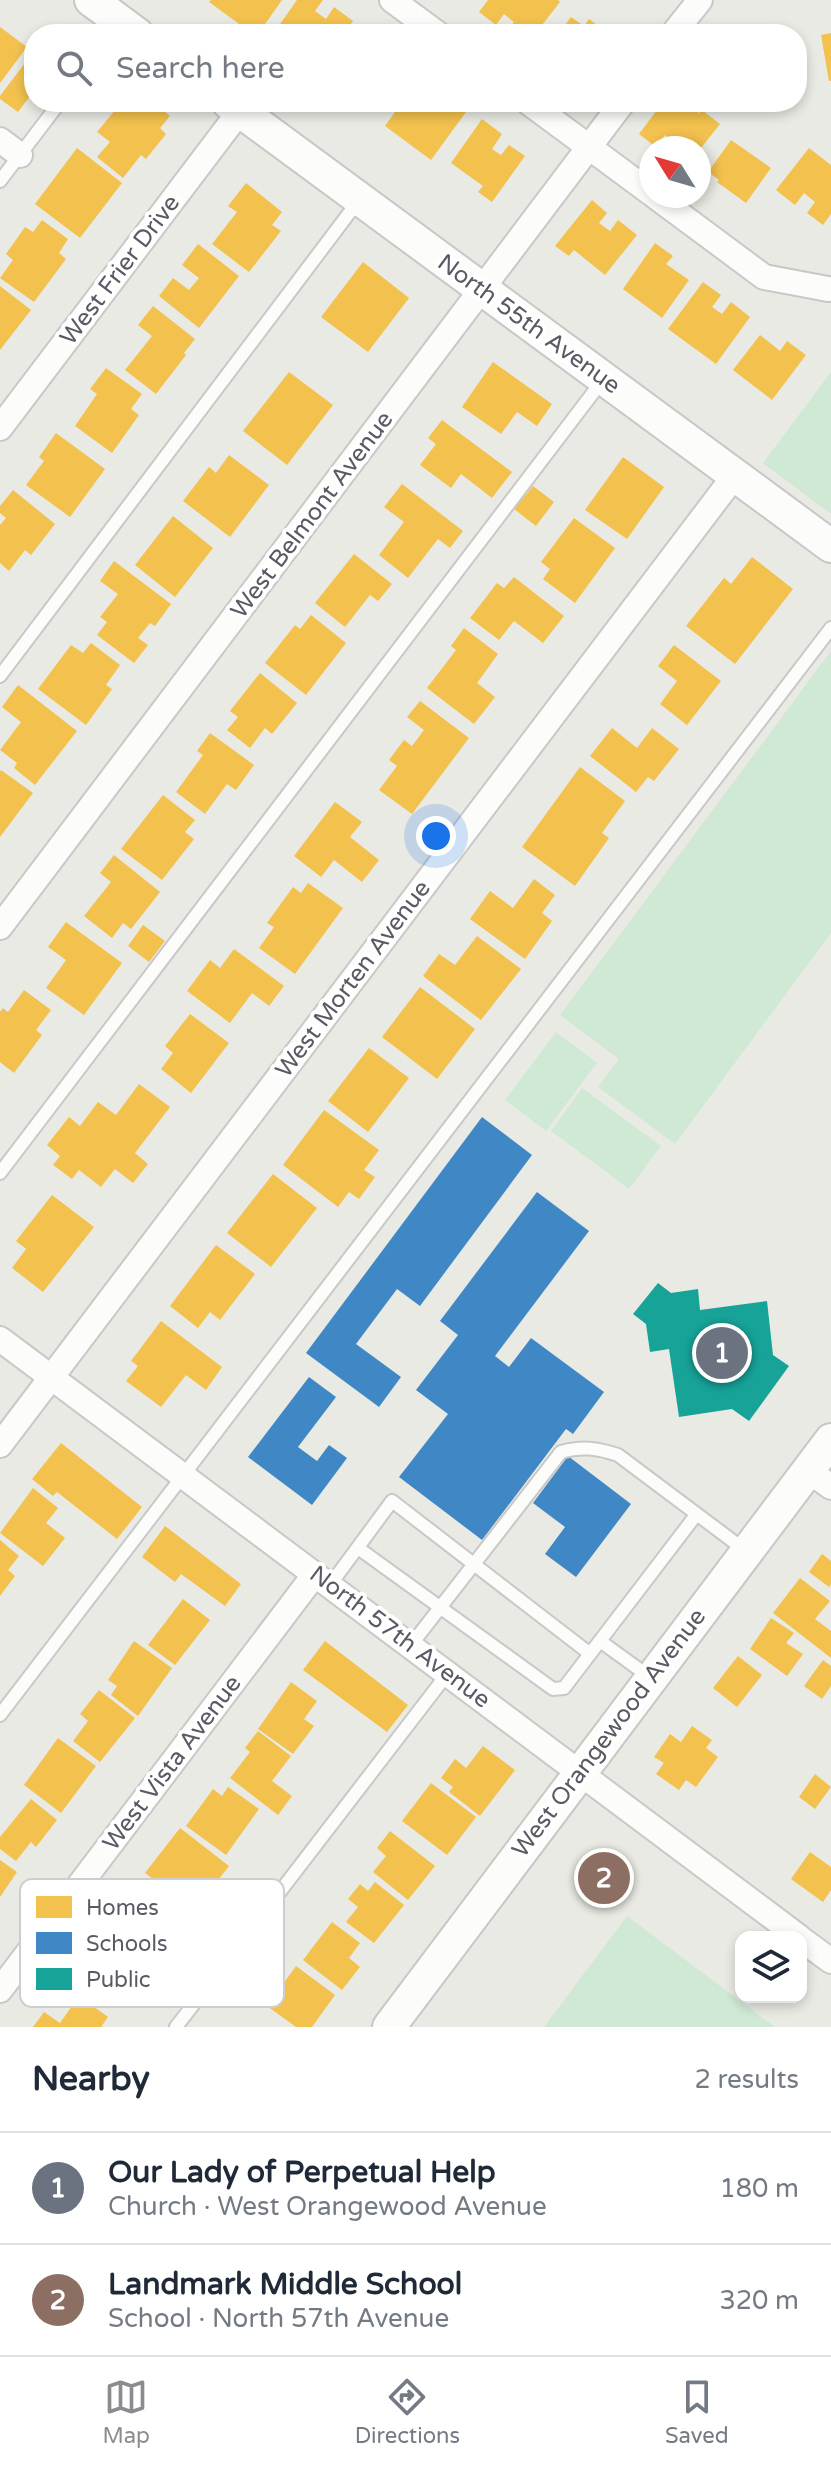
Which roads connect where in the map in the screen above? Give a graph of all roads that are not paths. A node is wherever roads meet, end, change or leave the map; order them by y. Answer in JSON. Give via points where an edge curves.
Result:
{"nodes":[{"id":1,"x":91,"y":0,"type":"edge"},
{"id":2,"x":392,"y":0,"type":"edge"},
{"id":3,"x":700,"y":0,"type":"edge"},
{"id":4,"x":117,"y":24,"type":"edge"},
{"id":5,"x":424,"y":24,"type":"edge"},
{"id":6,"x":681,"y":24,"type":"edge"},
{"id":7,"x":52,"y":112,"type":"edge"},
{"id":8,"x":230,"y":112,"type":"edge"},
{"id":9,"x":242,"y":112,"type":"edge"},
{"id":10,"x":542,"y":112,"type":"edge"},
{"id":11,"x":615,"y":112,"type":"edge"},
{"id":12,"x":0,"y":140,"type":"edge"},
{"id":13,"x":589,"y":147,"type":"junction"},
{"id":14,"x":20,"y":155,"type":"junction"},
{"id":15,"x":0,"y":181,"type":"edge"},
{"id":16,"x":639,"y":184,"type":"edge"},
{"id":17,"x":359,"y":200,"type":"junction"},
{"id":18,"x":671,"y":208,"type":"edge"},
{"id":19,"x":482,"y":289,"type":"junction"},
{"id":20,"x":828,"y":289,"type":"dead end"},
{"id":21,"x":604,"y":379,"type":"junction"},
{"id":22,"x":0,"y":428,"type":"edge"},
{"id":23,"x":735,"y":475,"type":"junction"},
{"id":24,"x":831,"y":546,"type":"edge"},
{"id":25,"x":831,"y":628,"type":"edge"},
{"id":26,"x":0,"y":676,"type":"edge"},
{"id":27,"x":0,"y":927,"type":"edge"},
{"id":28,"x":0,"y":1173,"type":"edge"},
{"id":29,"x":0,"y":1339,"type":"edge"},
{"id":30,"x":51,"y":1377,"type":"junction"},
{"id":31,"x":831,"y":1440,"type":"edge"},
{"id":32,"x":0,"y":1445,"type":"edge"},
{"id":33,"x":183,"y":1475,"type":"junction"},
{"id":34,"x":820,"y":1479,"type":"edge"},
{"id":35,"x":696,"y":1515,"type":"junction"},
{"id":36,"x":358,"y":1548,"type":"junction"},
{"id":37,"x":746,"y":1551,"type":"junction"},
{"id":38,"x":474,"y":1563,"type":"junction"},
{"id":39,"x":322,"y":1580,"type":"junction"},
{"id":40,"x":440,"y":1607,"type":"junction"},
{"id":41,"x":600,"y":1641,"type":"junction"},
{"id":42,"x":411,"y":1645,"type":"junction"},
{"id":43,"x":589,"y":1653,"type":"junction"},
{"id":44,"x":448,"y":1673,"type":"junction"},
{"id":45,"x":651,"y":1678,"type":"junction"},
{"id":46,"x":0,"y":1715,"type":"edge"},
{"id":47,"x":580,"y":1772,"type":"junction"},
{"id":48,"x":87,"y":1879,"type":"edge"},
{"id":49,"x":284,"y":1886,"type":"edge"},
{"id":50,"x":791,"y":1931,"type":"edge"},
{"id":51,"x":807,"y":1943,"type":"edge"},
{"id":52,"x":831,"y":1961,"type":"edge"},
{"id":53,"x":20,"y":1965,"type":"edge"},
{"id":54,"x":0,"y":1990,"type":"edge"},
{"id":55,"x":191,"y":2007,"type":"edge"},
{"id":56,"x":176,"y":2027,"type":"edge"},
{"id":57,"x":389,"y":2027,"type":"edge"}],
"edges":[{"from":1,"to":4,"type":"street"},
{"from":2,"to":5,"type":"street"},
{"from":3,"to":6,"type":"street"},
{"from":7,"to":14,"type":"lane"},
{"from":8,"to":22,"type":"street","name":"West Frier Drive"},
{"from":9,"to":17,"type":"street","name":"North 55th Avenue"},
{"from":10,"to":13,"type":"street"},
{"from":11,"to":13,"type":"street","name":"West Belmont Avenue"},
{"from":12,"to":14,"type":"street"},
{"from":13,"to":16,"type":"street"},
{"from":13,"to":19,"type":"street","name":"West Belmont Avenue"},
{"from":14,"to":15,"type":"lane"},
{"from":17,"to":19,"type":"street","name":"North 55th Avenue"},
{"from":17,"to":26,"type":"lane"},
{"from":18,"to":20,"type":"street","via":[[764,277]]},
{"from":19,"to":21,"type":"street","name":"North 55th Avenue"},
{"from":19,"to":27,"type":"street","name":"West Belmont Avenue"},
{"from":21,"to":23,"type":"street","name":"North 55th Avenue"},
{"from":21,"to":28,"type":"lane"},
{"from":23,"to":24,"type":"street","name":"North 55th Avenue"},
{"from":23,"to":30,"type":"street","name":"West Morten Avenue"},
{"from":25,"to":33,"type":"lane"},
{"from":29,"to":30,"type":"street","name":"North 57th Avenue"},
{"from":30,"to":32,"type":"street","name":"West Morten Avenue"},
{"from":30,"to":33,"type":"street","name":"North 57th Avenue"},
{"from":31,"to":34,"type":"street","name":"West Orangewood Avenue"},
{"from":33,"to":39,"type":"street","name":"North 57th Avenue"},
{"from":33,"to":46,"type":"lane"},
{"from":34,"to":37,"type":"street","name":"West Orangewood Avenue"},
{"from":35,"to":37,"type":"lane"},
{"from":35,"to":38,"type":"lane","via":[[618,1455],[579,1447],[561,1452]]},
{"from":35,"to":41,"type":"lane"},
{"from":36,"to":38,"type":"lane","via":[[392,1501]]},
{"from":36,"to":39,"type":"lane"},
{"from":36,"to":40,"type":"lane"},
{"from":37,"to":45,"type":"street","name":"West Orangewood Avenue"},
{"from":38,"to":40,"type":"lane"},
{"from":38,"to":43,"type":"lane"},
{"from":39,"to":42,"type":"street","name":"North 57th Avenue"},
{"from":39,"to":48,"type":"street","name":"West Vista Avenue"},
{"from":40,"to":42,"type":"lane"},
{"from":40,"to":43,"type":"lane","via":[[553,1689],[564,1688]]},
{"from":41,"to":43,"type":"lane"},
{"from":41,"to":45,"type":"lane"},
{"from":42,"to":44,"type":"street","name":"North 57th Avenue"},
{"from":44,"to":47,"type":"street","name":"North 57th Avenue"},
{"from":44,"to":49,"type":"lane"},
{"from":45,"to":47,"type":"street","name":"West Orangewood Avenue"},
{"from":47,"to":50,"type":"street","name":"North 57th Avenue"},
{"from":47,"to":57,"type":"street","name":"West Orangewood Avenue"},
{"from":51,"to":52,"type":"street","name":"North 57th Avenue"},
{"from":53,"to":54,"type":"street","name":"West Vista Avenue"},
{"from":55,"to":56,"type":"lane"}]}
